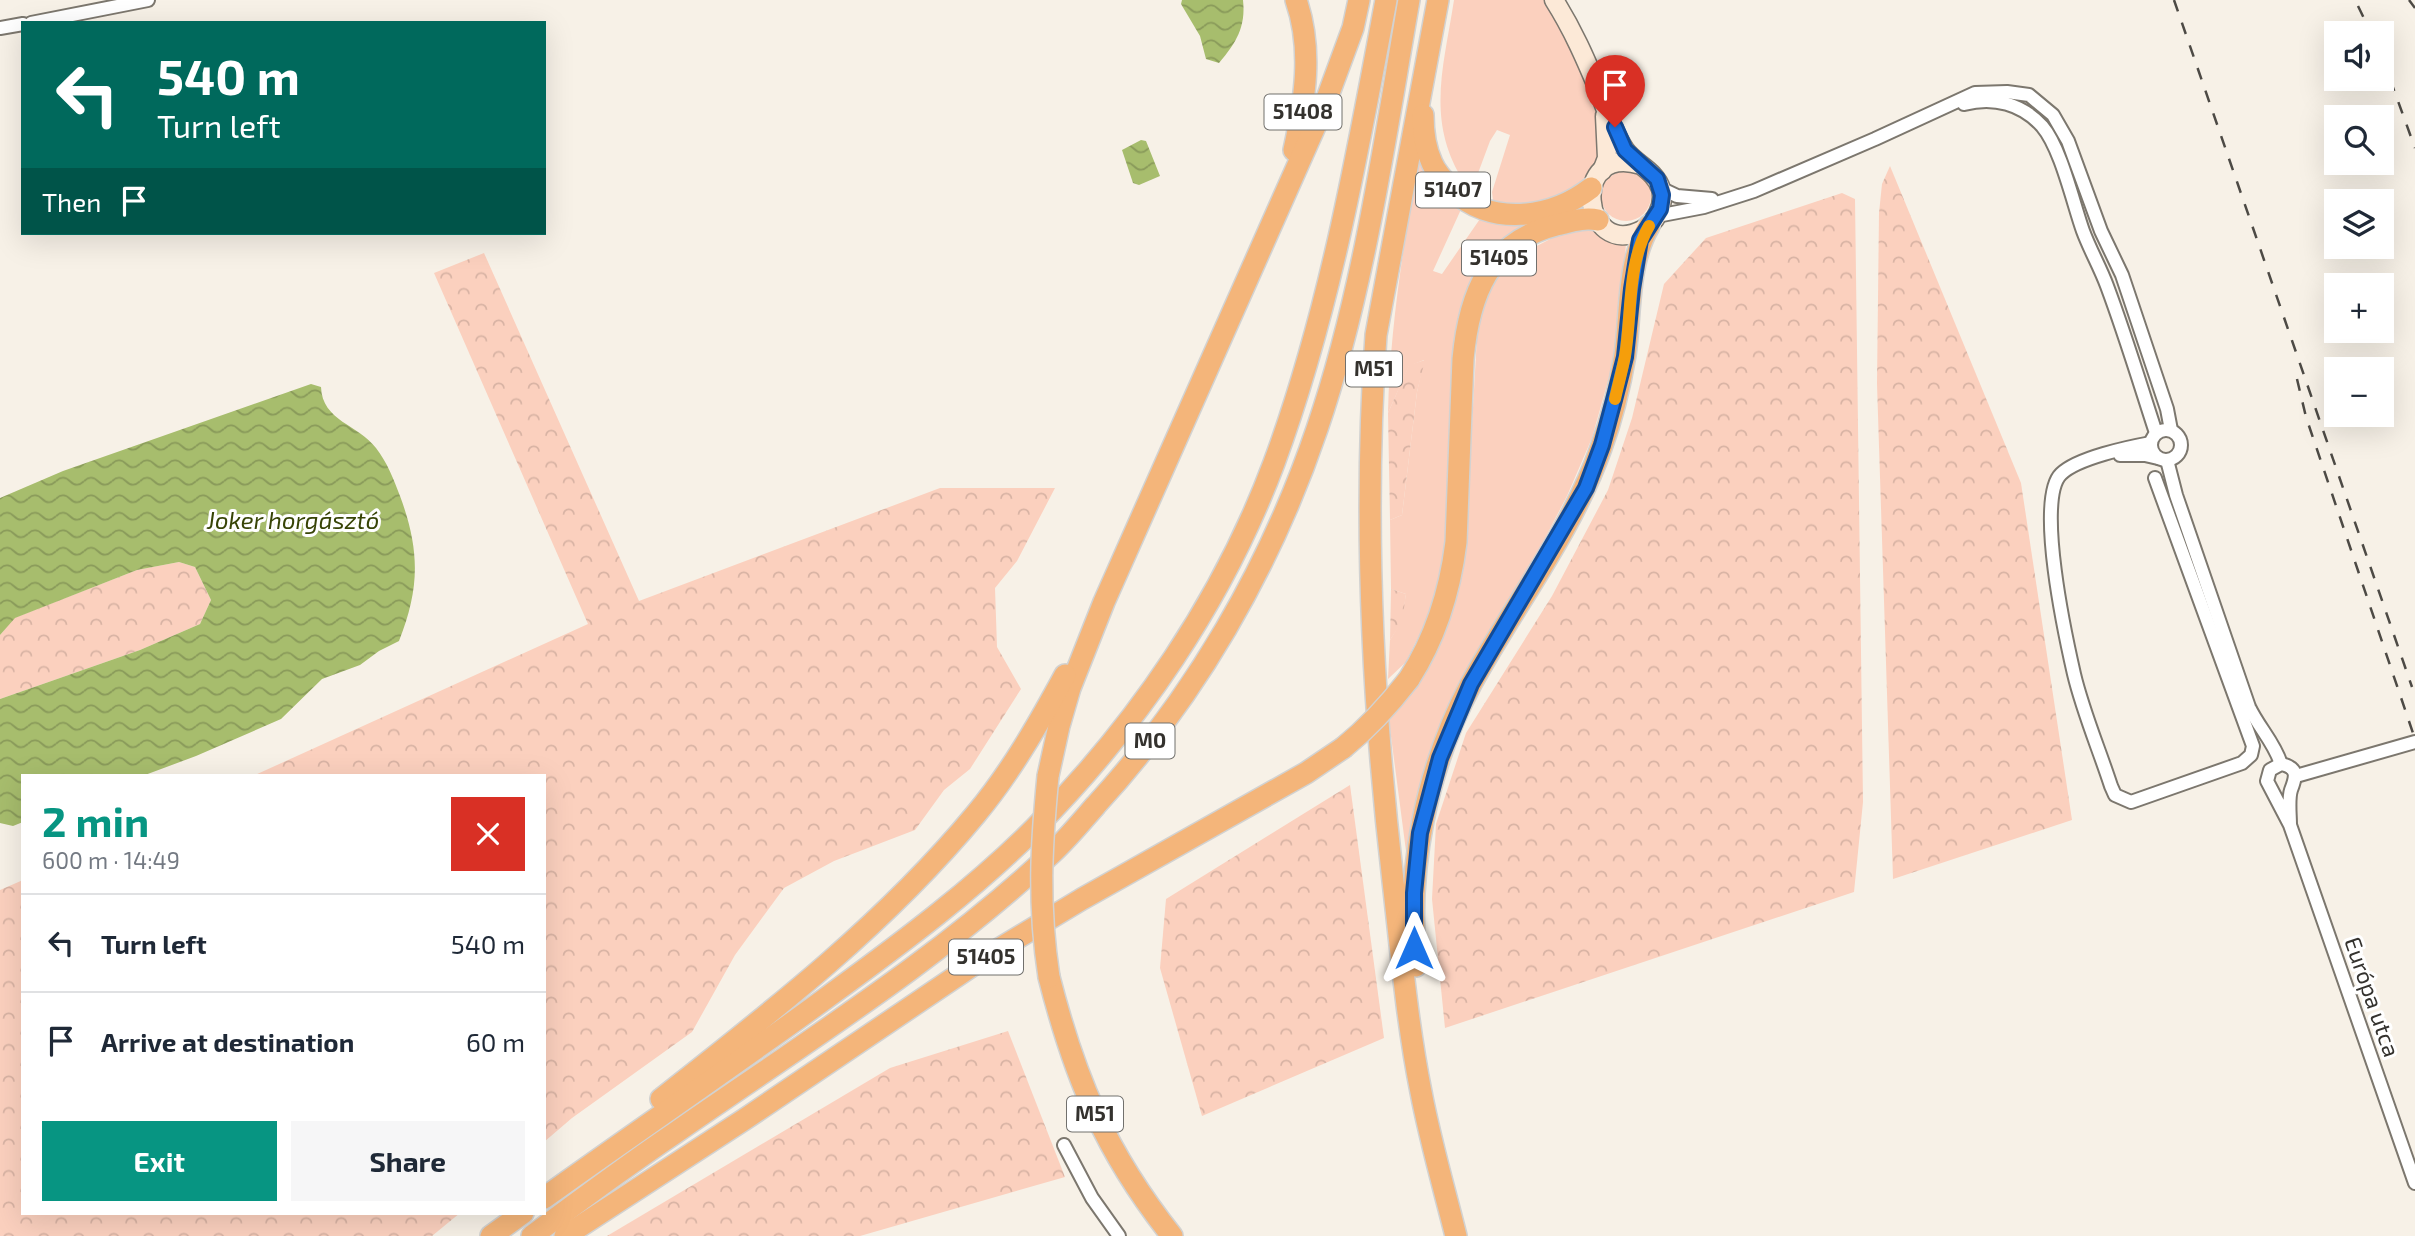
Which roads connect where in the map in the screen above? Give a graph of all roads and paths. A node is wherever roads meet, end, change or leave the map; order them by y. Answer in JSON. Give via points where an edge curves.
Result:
{"nodes":[{"id":1,"x":148,"y":0,"type":"edge"},
{"id":2,"x":1359,"y":0,"type":"edge"},
{"id":3,"x":1386,"y":0,"type":"edge"},
{"id":4,"x":1409,"y":0,"type":"edge"},
{"id":5,"x":1438,"y":0,"type":"edge"},
{"id":6,"x":1554,"y":0,"type":"edge"},
{"id":7,"x":1298,"y":4,"type":"edge"},
{"id":8,"x":41,"y":21,"type":"edge"},
{"id":9,"x":21,"y":24,"type":"edge"},
{"id":10,"x":0,"y":29,"type":"edge"},
{"id":11,"x":1422,"y":78,"type":"junction"},
{"id":12,"x":1604,"y":105,"type":"junction"},
{"id":13,"x":1937,"y":111,"type":"junction"},
{"id":14,"x":1641,"y":165,"type":"junction"},
{"id":15,"x":1597,"y":180,"type":"junction"},
{"id":16,"x":1660,"y":188,"type":"junction"},
{"id":17,"x":1727,"y":199,"type":"junction"},
{"id":18,"x":1278,"y":210,"type":"junction"},
{"id":19,"x":1598,"y":220,"type":"junction"},
{"id":20,"x":1653,"y":221,"type":"junction"},
{"id":21,"x":2171,"y":430,"type":"junction"},
{"id":22,"x":2154,"y":438,"type":"junction"},
{"id":23,"x":2099,"y":456,"type":"junction"},
{"id":24,"x":2163,"y":459,"type":"junction"},
{"id":25,"x":2155,"y":478,"type":"dead end"},
{"id":26,"x":1104,"y":602,"type":"junction"},
{"id":27,"x":2415,"y":742,"type":"edge"},
{"id":28,"x":2281,"y":764,"type":"junction"},
{"id":29,"x":2296,"y":776,"type":"junction"},
{"id":30,"x":2291,"y":790,"type":"junction"},
{"id":31,"x":2274,"y":792,"type":"junction"},
{"id":32,"x":2290,"y":825,"type":"junction"},
{"id":33,"x":1421,"y":1091,"type":"junction"},
{"id":34,"x":1064,"y":1145,"type":"dead end"},
{"id":35,"x":591,"y":1164,"type":"junction"},
{"id":36,"x":2415,"y":1184,"type":"edge"},
{"id":37,"x":546,"y":1197,"type":"edge"},
{"id":38,"x":520,"y":1215,"type":"edge"},
{"id":39,"x":491,"y":1236,"type":"edge"},
{"id":40,"x":532,"y":1236,"type":"edge"},
{"id":41,"x":565,"y":1236,"type":"edge"},
{"id":42,"x":1119,"y":1236,"type":"edge"},
{"id":43,"x":1172,"y":1236,"type":"edge"},
{"id":44,"x":1456,"y":1236,"type":"edge"}],
"edges":[{"from":1,"to":8,"type":"street"},
{"from":2,"to":18,"type":"highway","via":[[1340,66]]},
{"from":3,"to":35,"type":"highway","number":"M0","via":[[1330,275],[1292,412],[1230,562],[1155,684],[1086,773],[1034,829],[974,883],[873,964]]},
{"from":4,"to":40,"type":"highway","number":"M0","via":[[1361,264],[1315,434],[1278,532],[1177,705],[1106,794],[1006,895],[900,978]]},
{"from":5,"to":11,"type":"highway"},
{"from":6,"to":12,"type":"street","via":[[1575,34]]},
{"from":7,"to":18,"type":"highway","number":"51408","via":[[1306,49],[1303,113]]},
{"from":9,"to":10,"type":"street"},
{"from":11,"to":15,"type":"highway","number":"51407","via":[[1423,133],[1432,164],[1462,199],[1490,212],[1542,211],[1567,205]]},
{"from":11,"to":33,"type":"highway","number":"M51","via":[[1376,335],[1370,506],[1375,708],[1402,965]]},
{"from":12,"to":14,"type":"street","via":[[1625,150]]},
{"from":12,"to":15,"type":"street","via":[[1607,158]]},
{"from":13,"to":17,"type":"street","via":[[1802,172]]},
{"from":13,"to":21,"type":"street","via":[[1975,93],[2007,92],[2029,95],[2053,115],[2122,275]]},
{"from":13,"to":22,"type":"street","via":[[1974,101],[2003,102],[2021,108],[2043,128],[2106,285]]},
{"from":14,"to":15,"type":"street","via":[[1619,163]]},
{"from":14,"to":16,"type":"street"},
{"from":15,"to":19,"type":"street","via":[[1590,204]]},
{"from":16,"to":17,"type":"street","via":[[1677,197]]},
{"from":16,"to":20,"type":"street","via":[[1661,202]]},
{"from":17,"to":20,"type":"street"},
{"from":18,"to":26,"type":"highway"},
{"from":19,"to":20,"type":"street","via":[[1622,234],[1640,231]]},
{"from":19,"to":41,"type":"highway","number":"51405","bridge":true,"via":[[1586,218],[1529,235],[1496,261],[1475,295],[1463,359],[1456,542],[1445,603],[1423,658],[1367,729],[1294,779],[979,961]]},
{"from":20,"to":33,"type":"highway","via":[[1640,240],[1625,357],[1586,488],[1471,684],[1429,793],[1414,893]]},
{"from":21,"to":22,"type":"street"},
{"from":21,"to":24,"type":"street","via":[[2180,438],[2181,447],[2176,456]]},
{"from":22,"to":23,"type":"street"},
{"from":22,"to":24,"type":"street","via":[[2153,451]]},
{"from":23,"to":24,"type":"street"},
{"from":23,"to":25,"type":"street","via":[[2062,472],[2053,488],[2050,518],[2056,584],[2075,676],[2110,786],[2115,795],[2131,802],[2242,763],[2253,746]]},
{"from":24,"to":28,"type":"street","via":[[2249,707],[2273,742]]},
{"from":26,"to":35,"type":"highway","via":[[1025,744],[949,845],[824,966],[647,1110]]},
{"from":26,"to":43,"type":"highway","number":"M51","bridge":true,"via":[[1070,688],[1048,776],[1040,880],[1049,976],[1087,1100],[1120,1164]]},
{"from":27,"to":29,"type":"street"},
{"from":28,"to":29,"type":"street"},
{"from":28,"to":31,"type":"street","via":[[2267,775]]},
{"from":29,"to":30,"type":"street","name":"Európa utca"},
{"from":30,"to":31,"type":"street"},
{"from":30,"to":32,"type":"street","name":"Európa utca"},
{"from":31,"to":32,"type":"street","name":"Európa utca"},
{"from":32,"to":36,"type":"street","name":"Európa utca"},
{"from":33,"to":44,"type":"highway","number":"M51"},
{"from":34,"to":42,"type":"street"},
{"from":35,"to":37,"type":"highway","number":"M0"},
{"from":38,"to":39,"type":"highway"}]}
